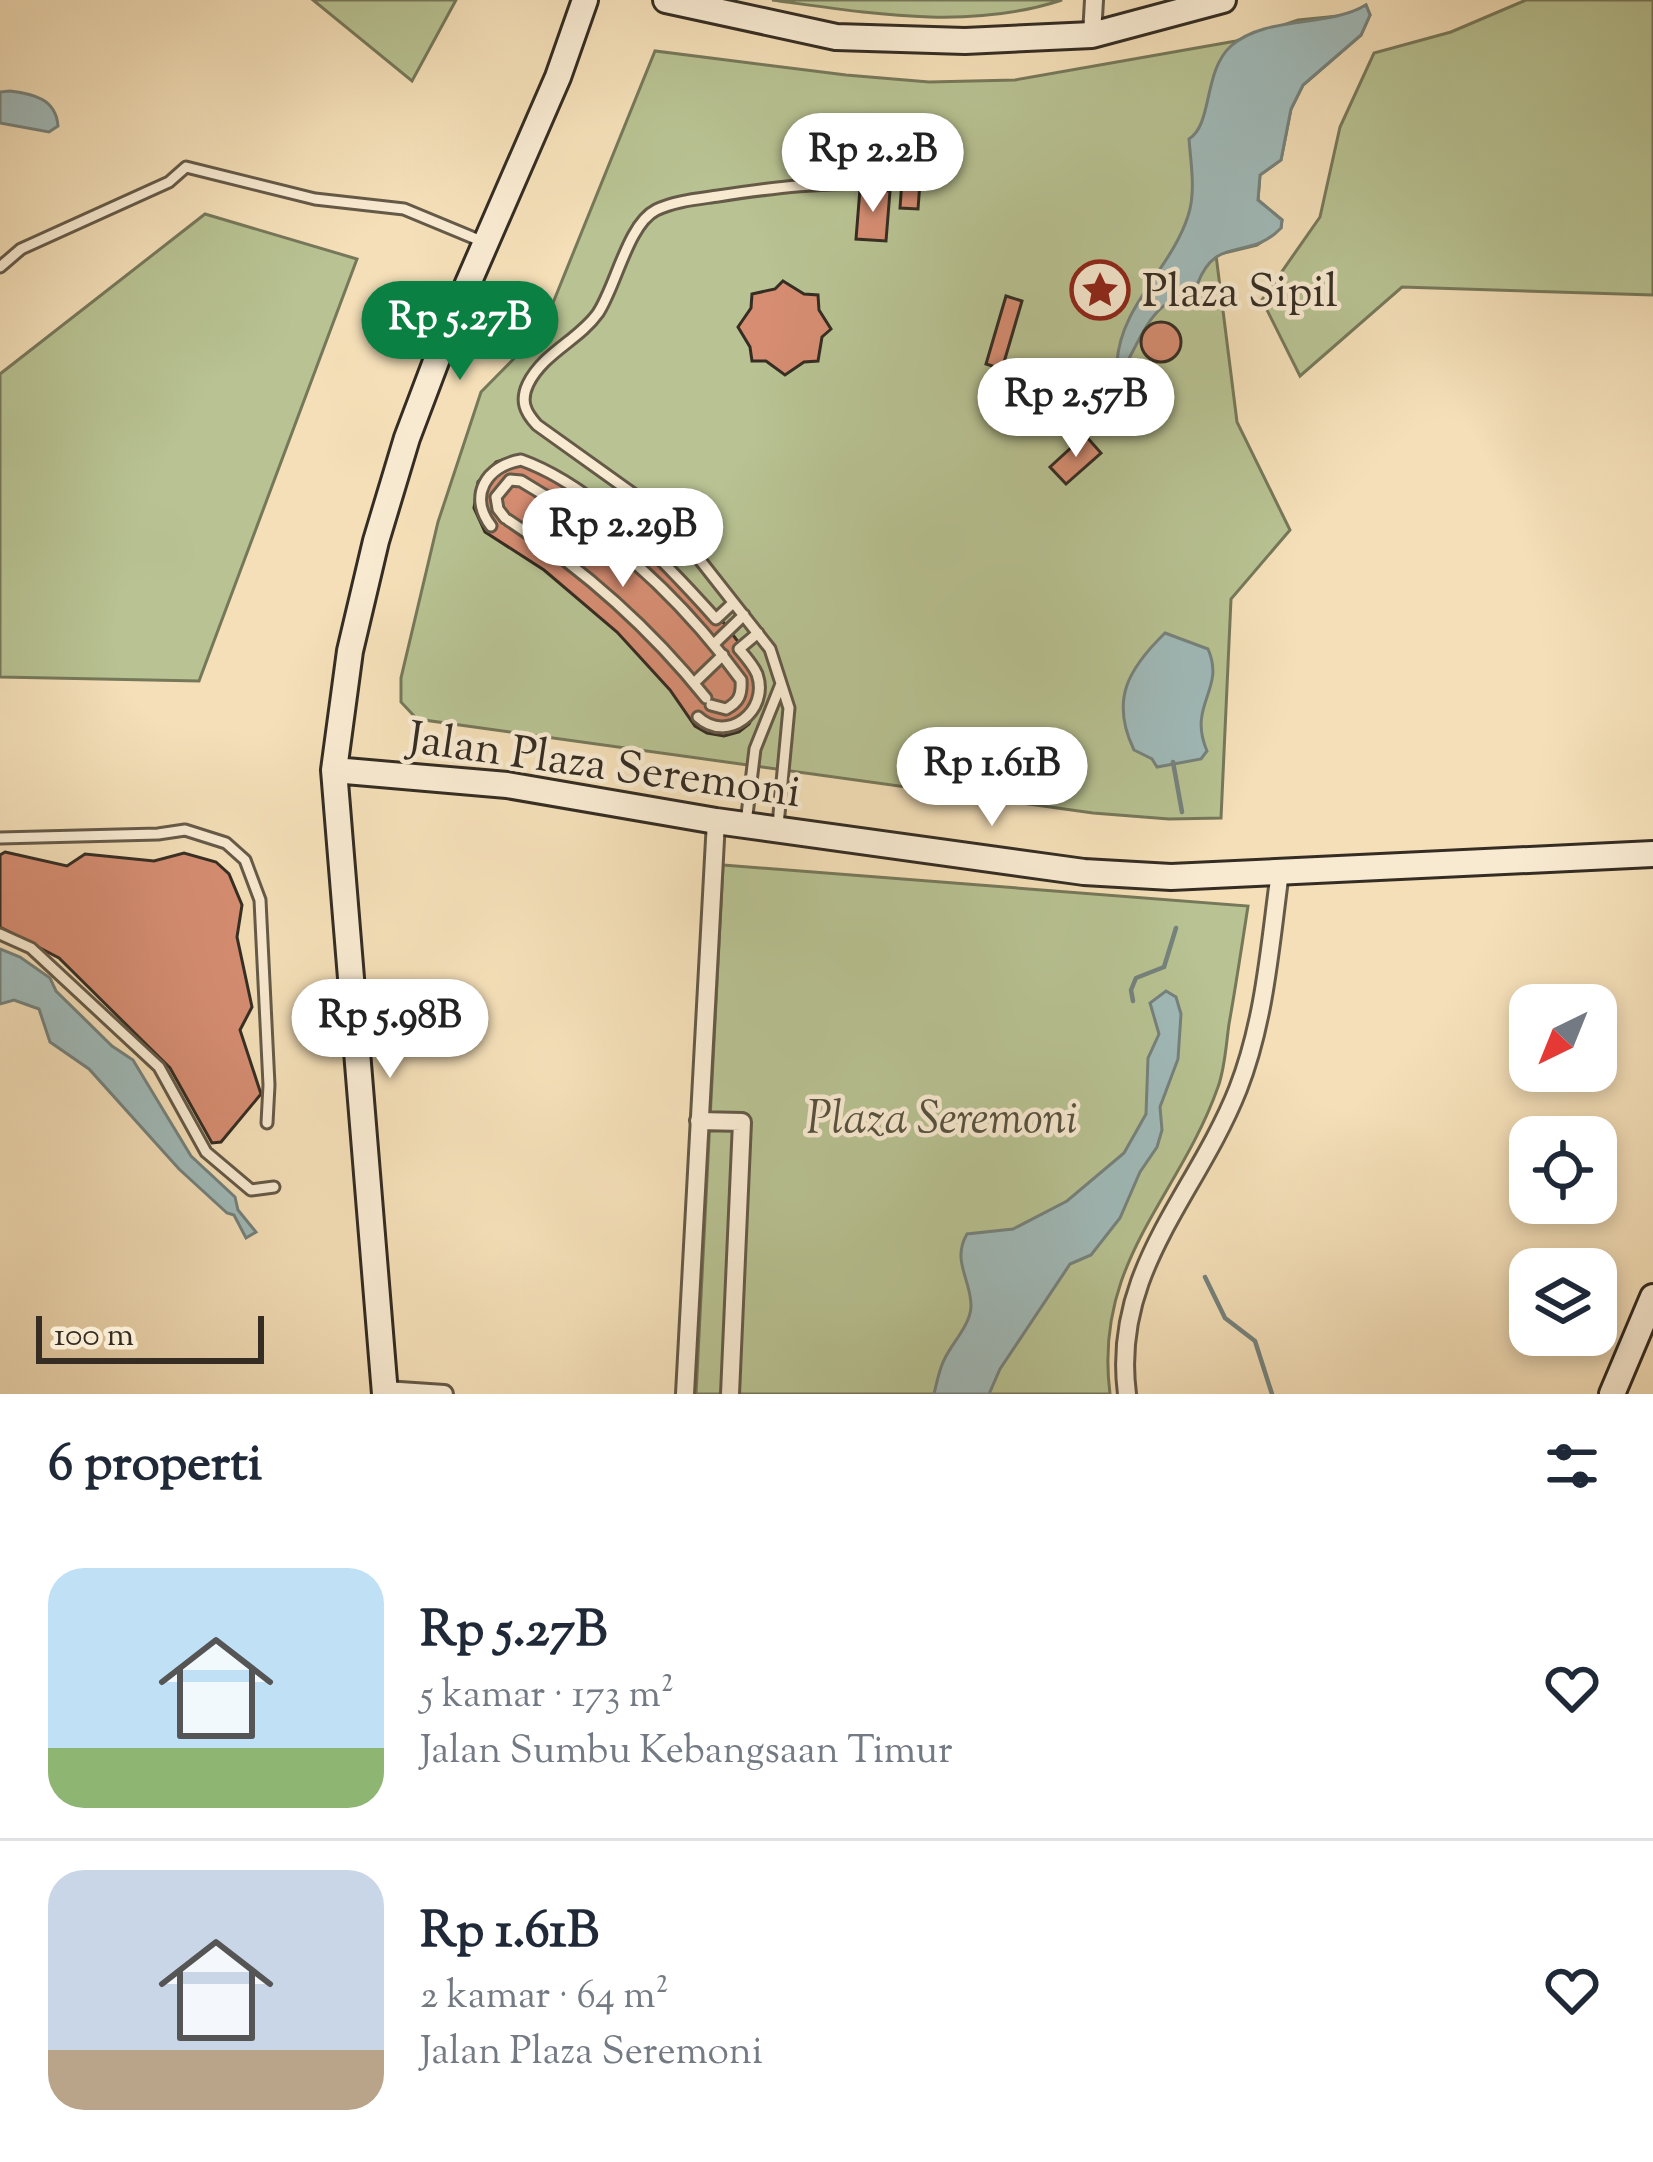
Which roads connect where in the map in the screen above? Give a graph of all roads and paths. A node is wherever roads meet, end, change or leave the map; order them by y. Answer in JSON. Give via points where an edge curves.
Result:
{"nodes":[{"id":1,"x":585,"y":0,"type":"edge"},
{"id":2,"x":665,"y":0,"type":"edge"},
{"id":3,"x":1094,"y":0,"type":"edge"},
{"id":4,"x":1223,"y":0,"type":"edge"},
{"id":5,"x":1092,"y":35,"type":"junction"},
{"id":6,"x":882,"y":183,"type":"dead end"},
{"id":7,"x":486,"y":243,"type":"junction"},
{"id":8,"x":0,"y":267,"type":"edge"},
{"id":9,"x":550,"y":498,"type":"junction"},
{"id":10,"x":490,"y":526,"type":"dead end"},
{"id":11,"x":530,"y":534,"type":"junction"},
{"id":12,"x":733,"y":603,"type":"junction"},
{"id":13,"x":744,"y":615,"type":"junction"},
{"id":14,"x":758,"y":633,"type":"junction"},
{"id":15,"x":714,"y":644,"type":"junction"},
{"id":16,"x":723,"y":656,"type":"junction"},
{"id":17,"x":694,"y":683,"type":"junction"},
{"id":18,"x":781,"y":684,"type":"junction"},
{"id":19,"x":698,"y":718,"type":"dead end"},
{"id":20,"x":760,"y":735,"type":"junction"},
{"id":21,"x":786,"y":739,"type":"junction"},
{"id":22,"x":334,"y":770,"type":"junction"},
{"id":23,"x":716,"y":821,"type":"junction"},
{"id":24,"x":745,"y":826,"type":"junction"},
{"id":25,"x":777,"y":830,"type":"junction"},
{"id":26,"x":0,"y":838,"type":"edge"},
{"id":27,"x":1653,"y":854,"type":"edge"},
{"id":28,"x":1280,"y":872,"type":"junction"},
{"id":29,"x":0,"y":934,"type":"edge"},
{"id":30,"x":699,"y":1121,"type":"junction"},
{"id":31,"x":268,"y":1123,"type":"dead end"},
{"id":32,"x":274,"y":1186,"type":"dead end"},
{"id":33,"x":1653,"y":1297,"type":"edge"},
{"id":34,"x":385,"y":1392,"type":"edge"},
{"id":35,"x":444,"y":1394,"type":"edge"},
{"id":36,"x":685,"y":1394,"type":"edge"},
{"id":37,"x":730,"y":1394,"type":"edge"},
{"id":38,"x":1127,"y":1394,"type":"edge"},
{"id":39,"x":1612,"y":1394,"type":"edge"}],
"edges":[{"from":1,"to":7,"type":"street"},
{"from":2,"to":5,"type":"street","via":[[836,37]]},
{"from":3,"to":5,"type":"street"},
{"from":4,"to":5,"type":"street"},
{"from":6,"to":12,"type":"lane","via":[[804,182],[656,210],[643,219],[598,313],[527,385],[526,413],[537,425],[667,518]]},
{"from":7,"to":8,"type":"lane","via":[[404,209],[315,199],[186,167]]},
{"from":7,"to":22,"type":"street","via":[[407,438],[376,541]]},
{"from":9,"to":11,"type":"lane"},
{"from":9,"to":11,"type":"lane","via":[[520,481],[496,497],[507,519]]},
{"from":9,"to":15,"type":"lane","via":[[644,570]]},
{"from":10,"to":12,"type":"lane","via":[[483,485],[499,467],[521,460],[613,519],[716,619]]},
{"from":11,"to":17,"type":"lane","via":[[619,602]]},
{"from":12,"to":13,"type":"lane"},
{"from":13,"to":14,"type":"lane"},
{"from":13,"to":15,"type":"lane"},
{"from":14,"to":18,"type":"lane"},
{"from":14,"to":19,"type":"lane","via":[[739,649],[757,674],[753,711],[731,728]]},
{"from":15,"to":16,"type":"lane"},
{"from":16,"to":17,"type":"lane"},
{"from":16,"to":17,"type":"lane","via":[[741,680],[736,703],[726,709],[708,702]]},
{"from":18,"to":20,"type":"lane"},
{"from":18,"to":21,"type":"lane"},
{"from":20,"to":21,"type":"lane"},
{"from":20,"to":24,"type":"lane"},
{"from":21,"to":25,"type":"lane"},
{"from":22,"to":23,"type":"street","name":"Jalan Plaza Seremoni","via":[[506,785]]},
{"from":22,"to":34,"type":"street"},
{"from":23,"to":24,"type":"street","name":"Jalan Plaza Seremoni"},
{"from":23,"to":30,"type":"street"},
{"from":24,"to":25,"type":"street","name":"Jalan Plaza Seremoni"},
{"from":25,"to":28,"type":"street","name":"Jalan Plaza Seremoni","via":[[1084,872]]},
{"from":26,"to":31,"type":"lane","via":[[185,830],[226,843],[245,860],[260,900]]},
{"from":27,"to":28,"type":"street","name":"Jalan Plaza Seremoni"},
{"from":28,"to":38,"type":"street","via":[[1258,1028],[1211,1148],[1137,1281],[1127,1323]]},
{"from":29,"to":32,"type":"lane","via":[[32,948],[159,1067],[206,1152],[251,1190]]},
{"from":30,"to":36,"type":"street"},
{"from":30,"to":37,"type":"street","via":[[742,1122]]},
{"from":33,"to":39,"type":"street"},
{"from":34,"to":35,"type":"street"}]}
